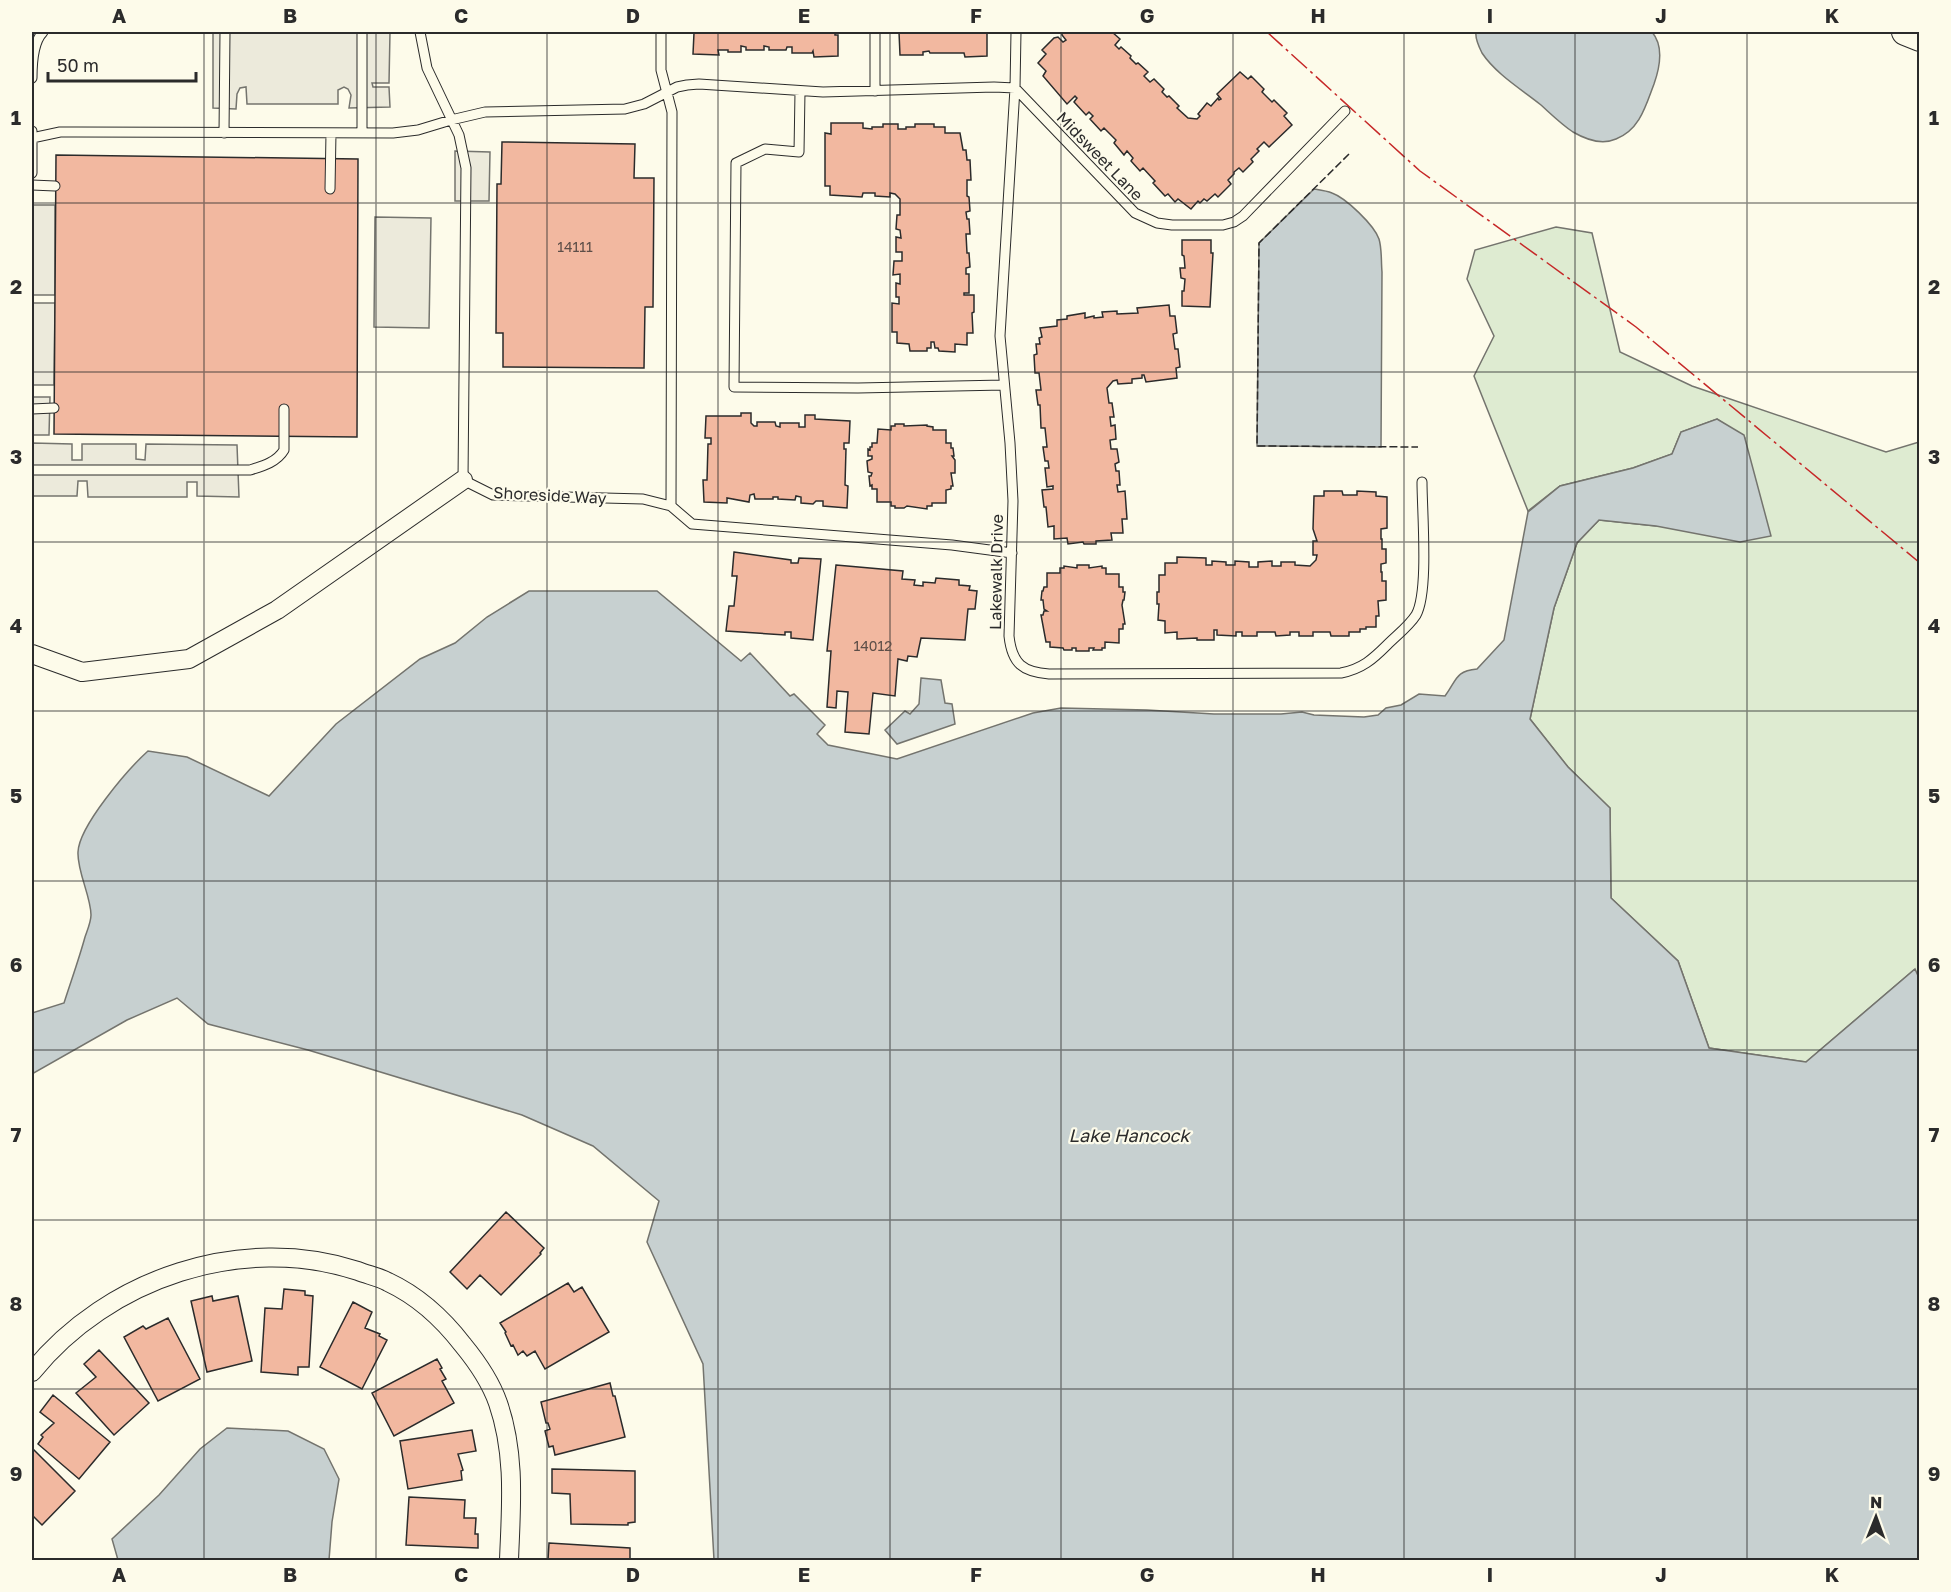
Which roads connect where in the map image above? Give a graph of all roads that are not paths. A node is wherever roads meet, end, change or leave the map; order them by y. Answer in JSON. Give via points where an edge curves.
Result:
{"nodes":[{"id":1,"x":43,"y":32,"type":"edge"},
{"id":2,"x":225,"y":32,"type":"edge"},
{"id":3,"x":362,"y":32,"type":"edge"},
{"id":4,"x":420,"y":32,"type":"edge"},
{"id":5,"x":661,"y":32,"type":"edge"},
{"id":6,"x":875,"y":32,"type":"edge"},
{"id":7,"x":1016,"y":32,"type":"edge"},
{"id":8,"x":1905,"y":32,"type":"edge"},
{"id":9,"x":1920,"y":38,"type":"edge"},
{"id":10,"x":34,"y":41,"type":"edge"},
{"id":11,"x":32,"y":78,"type":"edge"},
{"id":12,"x":1015,"y":88,"type":"junction"},
{"id":13,"x":875,"y":91,"type":"junction"},
{"id":14,"x":667,"y":92,"type":"junction"},
{"id":15,"x":800,"y":92,"type":"junction"},
{"id":16,"x":1345,"y":111,"type":"dead end"},
{"id":17,"x":451,"y":120,"type":"junction"},
{"id":18,"x":224,"y":133,"type":"junction"},
{"id":19,"x":331,"y":133,"type":"junction"},
{"id":20,"x":362,"y":133,"type":"junction"},
{"id":21,"x":32,"y":136,"type":"edge"},
{"id":22,"x":32,"y":173,"type":"edge"},
{"id":23,"x":32,"y":185,"type":"edge"},
{"id":24,"x":56,"y":186,"type":"dead end"},
{"id":25,"x":330,"y":189,"type":"dead end"},
{"id":26,"x":1004,"y":385,"type":"junction"},
{"id":27,"x":54,"y":408,"type":"dead end"},
{"id":28,"x":284,"y":408,"type":"dead end"},
{"id":29,"x":32,"y":409,"type":"edge"},
{"id":30,"x":32,"y":470,"type":"edge"},
{"id":31,"x":463,"y":480,"type":"junction"},
{"id":32,"x":1422,"y":482,"type":"dead end"},
{"id":33,"x":671,"y":506,"type":"junction"},
{"id":34,"x":1012,"y":553,"type":"junction"},
{"id":35,"x":32,"y":654,"type":"edge"},
{"id":36,"x":32,"y":1372,"type":"edge"},
{"id":37,"x":509,"y":1560,"type":"edge"}],
"edges":[{"from":1,"to":10,"type":"lane"},
{"from":2,"to":18,"type":"lane"},
{"from":3,"to":20,"type":"lane"},
{"from":4,"to":17,"type":"lane","via":[[426,68]]},
{"from":5,"to":14,"type":"lane","via":[[661,70]]},
{"from":6,"to":13,"type":"lane"},
{"from":7,"to":12,"type":"lane","name":"Lakewalk Drive"},
{"from":8,"to":9,"type":"street"},
{"from":10,"to":11,"type":"lane"},
{"from":12,"to":13,"type":"lane"},
{"from":12,"to":16,"type":"lane","name":"Midsweet Lane","via":[[1135,213],[1172,225],[1234,222]]},
{"from":12,"to":26,"type":"lane","name":"Lakewalk Drive","via":[[1000,325]]},
{"from":13,"to":15,"type":"lane"},
{"from":14,"to":15,"type":"lane","via":[[699,84]]},
{"from":14,"to":17,"type":"lane","via":[[625,109],[499,111]]},
{"from":14,"to":33,"type":"lane","via":[[672,112]]},
{"from":15,"to":26,"type":"lane","via":[[799,152],[765,149],[736,163],[734,387]]},
{"from":17,"to":20,"type":"lane","via":[[418,130]]},
{"from":17,"to":31,"type":"lane","via":[[459,135],[466,179]]},
{"from":18,"to":19,"type":"lane"},
{"from":18,"to":21,"type":"lane","via":[[60,132]]},
{"from":19,"to":20,"type":"lane"},
{"from":19,"to":25,"type":"lane"},
{"from":21,"to":22,"type":"lane"},
{"from":23,"to":24,"type":"lane"},
{"from":26,"to":34,"type":"lane","name":"Lakewalk Drive","via":[[1012,476]]},
{"from":27,"to":29,"type":"lane"},
{"from":28,"to":30,"type":"lane","via":[[284,450],[272,461],[250,470]]},
{"from":31,"to":33,"type":"lane","name":"Shoreside Way","via":[[493,495],[643,499]]},
{"from":31,"to":35,"type":"street","via":[[278,610],[189,659],[82,672]]},
{"from":32,"to":34,"type":"lane","name":"Lakewalk Drive","via":[[1420,604],[1411,622],[1370,662],[1353,671],[1049,674],[1026,670],[1010,647]]},
{"from":33,"to":34,"type":"lane","name":"Shoreside Way","via":[[692,524]]},
{"from":36,"to":37,"type":"street","via":[[50,1349],[96,1312],[137,1289],[191,1268],[284,1257],[333,1263],[387,1281],[424,1304],[450,1328],[476,1362],[497,1402],[512,1476]]}]}
